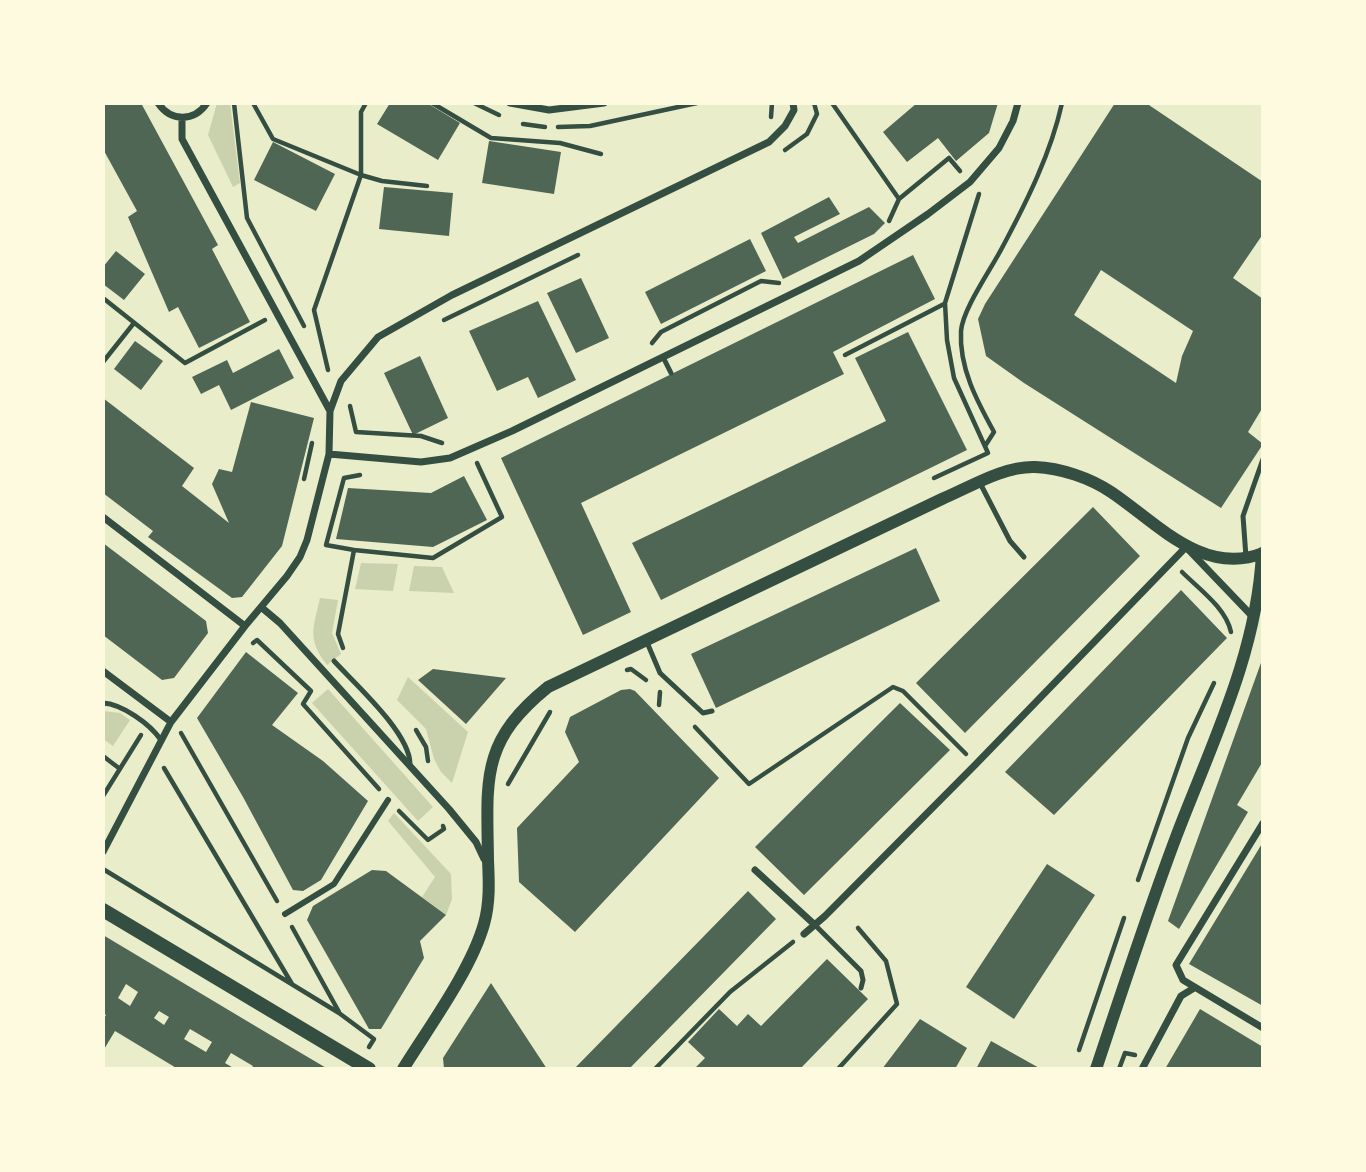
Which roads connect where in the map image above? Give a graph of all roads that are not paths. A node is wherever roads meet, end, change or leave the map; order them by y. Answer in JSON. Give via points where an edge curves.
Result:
{"nodes":[{"id":1,"x":158,"y":103,"type":"edge"},
{"id":2,"x":207,"y":103,"type":"edge"},
{"id":3,"x":510,"y":103,"type":"edge"},
{"id":4,"x":604,"y":103,"type":"edge"},
{"id":5,"x":793,"y":103,"type":"edge"},
{"id":6,"x":1018,"y":103,"type":"edge"},
{"id":7,"x":183,"y":118,"type":"junction"},
{"id":8,"x":663,"y":357,"type":"junction"},
{"id":9,"x":671,"y":373,"type":"dead end"},
{"id":10,"x":330,"y":411,"type":"junction"},
{"id":11,"x":329,"y":454,"type":"junction"},
{"id":12,"x":1263,"y":459,"type":"edge"},
{"id":13,"x":980,"y":483,"type":"junction"},
{"id":14,"x":103,"y":517,"type":"edge"},
{"id":15,"x":1186,"y":547,"type":"junction"},
{"id":16,"x":1262,"y":553,"type":"edge"},
{"id":17,"x":1024,"y":557,"type":"dead end"},
{"id":18,"x":1245,"y":558,"type":"junction"},
{"id":19,"x":261,"y":607,"type":"junction"},
{"id":20,"x":1253,"y":617,"type":"junction"},
{"id":21,"x":245,"y":626,"type":"junction"},
{"id":22,"x":646,"y":640,"type":"junction"},
{"id":23,"x":334,"y":661,"type":"dead end"},
{"id":24,"x":103,"y":671,"type":"edge"},
{"id":25,"x":103,"y":703,"type":"edge"},
{"id":26,"x":712,"y":711,"type":"dead end"},
{"id":27,"x":171,"y":722,"type":"junction"},
{"id":28,"x":161,"y":740,"type":"junction"},
{"id":29,"x":410,"y":764,"type":"junction"},
{"id":30,"x":388,"y":800,"type":"road end"},
{"id":31,"x":1263,"y":822,"type":"edge"},
{"id":32,"x":103,"y":852,"type":"edge"},
{"id":33,"x":755,"y":870,"type":"dead end"},
{"id":34,"x":489,"y":881,"type":"junction"},
{"id":35,"x":103,"y":910,"type":"edge"},
{"id":36,"x":285,"y":914,"type":"road end"},
{"id":37,"x":815,"y":925,"type":"junction"},
{"id":38,"x":804,"y":934,"type":"road end"},
{"id":39,"x":861,"y":988,"type":"dead end"},
{"id":40,"x":1194,"y":988,"type":"junction"},
{"id":41,"x":1263,"y":1028,"type":"edge"},
{"id":42,"x":364,"y":1066,"type":"edge"},
{"id":43,"x":403,"y":1069,"type":"edge"},
{"id":44,"x":1096,"y":1069,"type":"edge"},
{"id":45,"x":1142,"y":1069,"type":"edge"}],
"edges":[{"from":1,"to":7,"type":"street","via":[[166,113]]},
{"from":2,"to":7,"type":"street","via":[[192,117]]},
{"from":3,"to":4,"type":"street","via":[[549,110]]},
{"from":5,"to":10,"type":"street","via":[[785,126],[769,142],[452,295],[378,337],[341,381]]},
{"from":6,"to":8,"type":"street","via":[[999,148],[970,182],[928,215],[859,261]]},
{"from":7,"to":10,"type":"street","via":[[182,139]]},
{"from":8,"to":9,"type":"lane"},
{"from":8,"to":11,"type":"street","via":[[450,458],[421,462]]},
{"from":10,"to":11,"type":"street"},
{"from":11,"to":19,"type":"street","via":[[307,540],[287,576]]},
{"from":12,"to":18,"type":"lane","via":[[1243,516]]},
{"from":13,"to":15,"type":"street","via":[[1034,467],[1070,473],[1110,491]]},
{"from":13,"to":17,"type":"lane","via":[[1010,541]]},
{"from":13,"to":22,"type":"street"},
{"from":14,"to":21,"type":"street"},
{"from":15,"to":18,"type":"street","via":[[1224,558]]},
{"from":15,"to":20,"type":"street"},
{"from":15,"to":37,"type":"street"},
{"from":16,"to":18,"type":"street"},
{"from":16,"to":20,"type":"street"},
{"from":19,"to":21,"type":"street"},
{"from":19,"to":29,"type":"street"},
{"from":20,"to":44,"type":"street","via":[[1235,685],[1175,840]]},
{"from":21,"to":27,"type":"street"},
{"from":22,"to":26,"type":"lane","via":[[660,673],[703,713]]},
{"from":22,"to":34,"type":"street","via":[[548,687],[529,703],[499,742],[487,799]]},
{"from":23,"to":29,"type":"lane","via":[[397,730],[407,744]]},
{"from":24,"to":27,"type":"street"},
{"from":25,"to":28,"type":"lane","via":[[118,704]]},
{"from":27,"to":28,"type":"street"},
{"from":28,"to":32,"type":"street"},
{"from":29,"to":34,"type":"street","via":[[479,847]]},
{"from":30,"to":36,"type":"street","via":[[334,884]]},
{"from":31,"to":40,"type":"street","via":[[1176,964],[1183,980]]},
{"from":33,"to":37,"type":"street"},
{"from":34,"to":43,"type":"street","via":[[487,909],[475,949]]},
{"from":35,"to":42,"type":"main road"},
{"from":37,"to":38,"type":"street"},
{"from":37,"to":39,"type":"lane","via":[[860,971]]},
{"from":40,"to":41,"type":"street"},
{"from":40,"to":45,"type":"street","via":[[1181,996]]}]}
